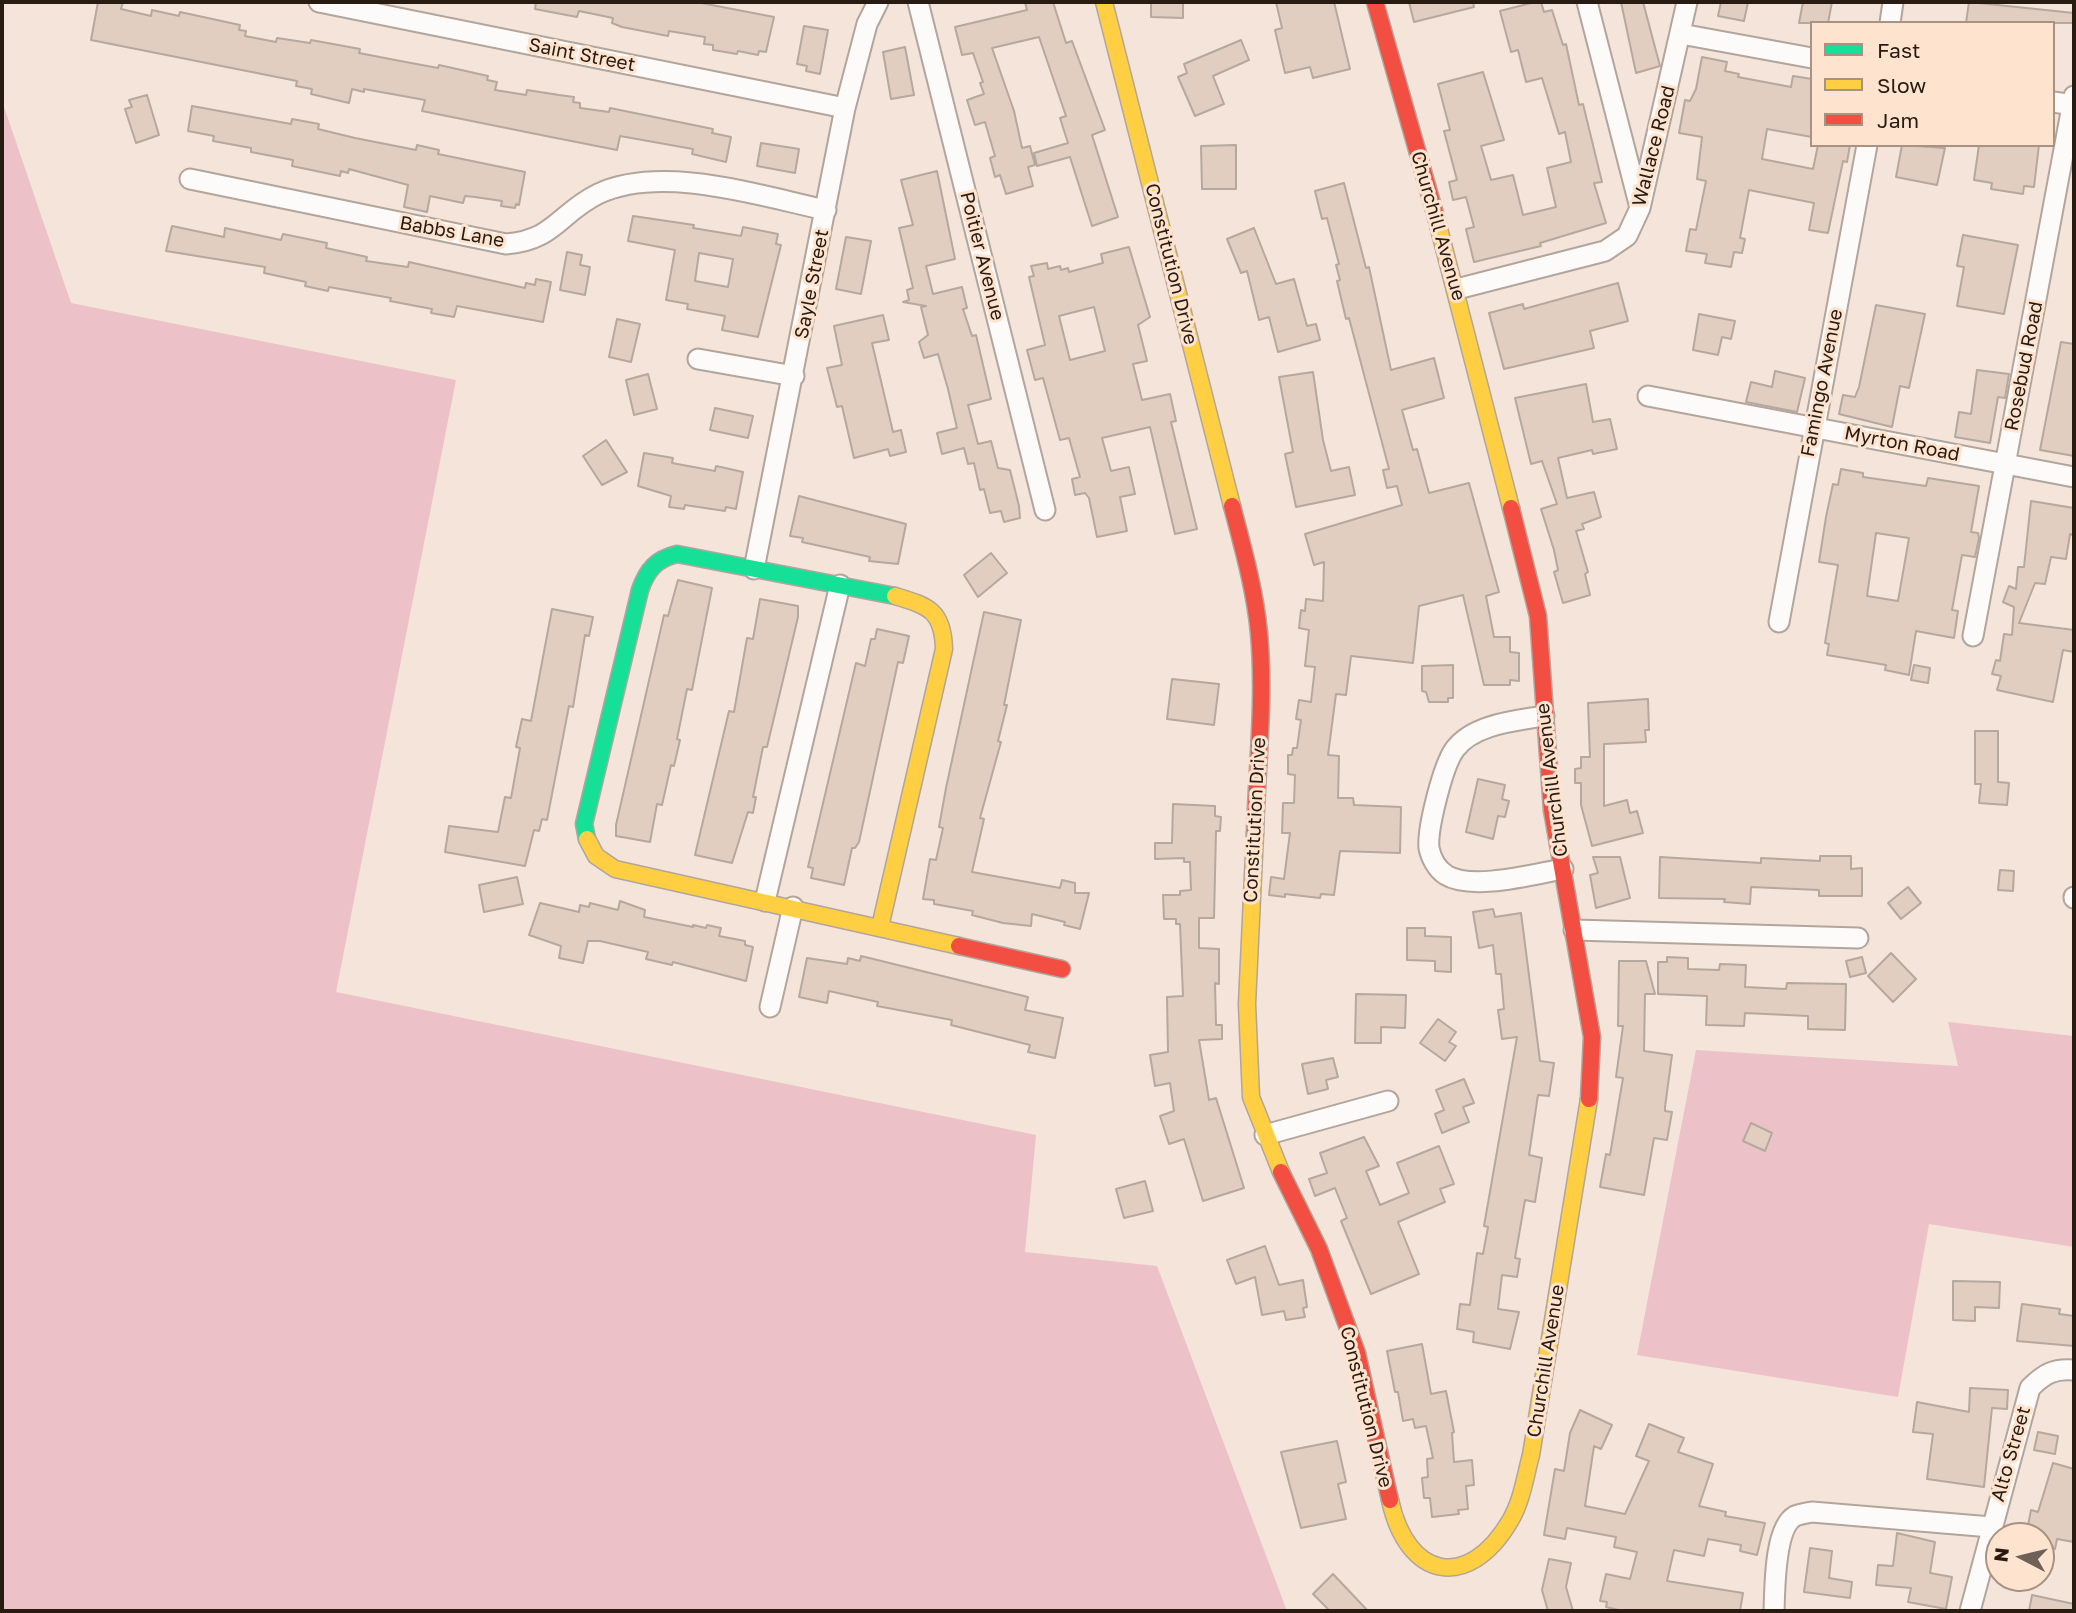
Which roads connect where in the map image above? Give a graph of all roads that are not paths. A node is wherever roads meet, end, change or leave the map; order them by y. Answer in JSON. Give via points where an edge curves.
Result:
{"nodes":[{"id":1,"x":319,"y":2,"type":"edge"},
{"id":2,"x":878,"y":2,"type":"edge"},
{"id":3,"x":918,"y":2,"type":"edge"},
{"id":4,"x":1104,"y":2,"type":"edge"},
{"id":5,"x":1375,"y":2,"type":"edge"},
{"id":6,"x":1587,"y":2,"type":"edge"},
{"id":7,"x":1687,"y":2,"type":"edge"},
{"id":8,"x":1893,"y":2,"type":"edge"},
{"id":9,"x":376,"y":8,"type":"edge"},
{"id":10,"x":1890,"y":21,"type":"edge"},
{"id":11,"x":1681,"y":34,"type":"junction"},
{"id":12,"x":1810,"y":58,"type":"edge"},
{"id":13,"x":2069,"y":102,"type":"edge"},
{"id":14,"x":845,"y":108,"type":"junction"},
{"id":15,"x":1867,"y":147,"type":"edge"},
{"id":16,"x":190,"y":178,"type":"dead end"},
{"id":17,"x":1640,"y":208,"type":"junction"},
{"id":18,"x":826,"y":210,"type":"junction"},
{"id":19,"x":1457,"y":289,"type":"junction"},
{"id":20,"x":698,"y":359,"type":"dead end"},
{"id":21,"x":794,"y":376,"type":"junction"},
{"id":22,"x":1648,"y":396,"type":"dead end"},
{"id":23,"x":1813,"y":427,"type":"junction"},
{"id":24,"x":2006,"y":464,"type":"junction"},
{"id":25,"x":2074,"y":477,"type":"edge"},
{"id":26,"x":1045,"y":510,"type":"dead end"},
{"id":27,"x":754,"y":569,"type":"junction"},
{"id":28,"x":840,"y":585,"type":"junction"},
{"id":29,"x":1780,"y":622,"type":"dead end"},
{"id":30,"x":1973,"y":636,"type":"dead end"},
{"id":31,"x":1544,"y":716,"type":"junction"},
{"id":32,"x":1563,"y":869,"type":"junction"},
{"id":33,"x":765,"y":901,"type":"junction"},
{"id":34,"x":793,"y":907,"type":"junction"},
{"id":35,"x":880,"y":927,"type":"junction"},
{"id":36,"x":1574,"y":930,"type":"junction"},
{"id":37,"x":1858,"y":938,"type":"dead end"},
{"id":38,"x":1062,"y":969,"type":"dead end"},
{"id":39,"x":770,"y":1007,"type":"dead end"},
{"id":40,"x":1388,"y":1101,"type":"dead end"},
{"id":41,"x":1265,"y":1135,"type":"junction"},
{"id":42,"x":2074,"y":1370,"type":"edge"},
{"id":43,"x":1992,"y":1522,"type":"edge"},
{"id":44,"x":1985,"y":1526,"type":"edge"},
{"id":45,"x":1985,"y":1551,"type":"edge"},
{"id":46,"x":1480,"y":1557,"type":"joint"},
{"id":47,"x":1774,"y":1611,"type":"edge"},
{"id":48,"x":1970,"y":1611,"type":"edge"}],
"edges":[{"from":1,"to":9,"type":"street","name":"Saint Street"},
{"from":2,"to":14,"type":"street","name":"Sayle Street","via":[[867,24]]},
{"from":3,"to":26,"type":"street","name":"Poitier Avenue"},
{"from":4,"to":41,"type":"street","name":"Constitution Drive","via":[[1250,575],[1259,633],[1261,687],[1247,1004],[1251,1097]]},
{"from":5,"to":19,"type":"street","name":"Churchill Avenue"},
{"from":6,"to":17,"type":"street"},
{"from":7,"to":11,"type":"street","name":"Wallace Road"},
{"from":8,"to":10,"type":"street"},
{"from":9,"to":14,"type":"street","name":"Saint Street"},
{"from":11,"to":12,"type":"street"},
{"from":11,"to":17,"type":"street","name":"Wallace Road"},
{"from":13,"to":24,"type":"street","name":"Rosebud Road"},
{"from":14,"to":18,"type":"street","name":"Sayle Street"},
{"from":15,"to":23,"type":"street","name":"Famingo Avenue"},
{"from":16,"to":18,"type":"street","name":"Babbs Lane","via":[[506,244],[543,236],[579,205],[621,187],[664,183],[709,186]]},
{"from":17,"to":19,"type":"street","name":"Wallace Road","via":[[1627,236],[1605,251]]},
{"from":18,"to":21,"type":"street","name":"Sayle Street"},
{"from":19,"to":31,"type":"street","name":"Churchill Avenue","via":[[1538,617]]},
{"from":20,"to":21,"type":"street"},
{"from":21,"to":27,"type":"street","name":"Sayle Street"},
{"from":22,"to":23,"type":"street","name":"Myrton Road"},
{"from":23,"to":24,"type":"street","name":"Myrton Road"},
{"from":23,"to":29,"type":"street","name":"Famingo Avenue"},
{"from":24,"to":25,"type":"street","name":"Myrton Road"},
{"from":24,"to":30,"type":"street","name":"Rosebud Road"},
{"from":27,"to":28,"type":"street"},
{"from":27,"to":33,"type":"street","via":[[677,554],[655,562],[645,573],[584,824],[592,852],[615,869]]},
{"from":28,"to":33,"type":"street"},
{"from":28,"to":35,"type":"street","via":[[920,601],[932,610],[944,631],[944,649]]},
{"from":31,"to":32,"type":"street","name":"Churchill Avenue","via":[[1552,810]]},
{"from":31,"to":32,"type":"street","via":[[1477,732],[1455,749],[1444,772],[1429,846],[1434,863],[1447,875],[1470,881]]},
{"from":32,"to":36,"type":"street","name":"Churchill Avenue"},
{"from":33,"to":34,"type":"street"},
{"from":34,"to":35,"type":"street"},
{"from":34,"to":39,"type":"street"},
{"from":35,"to":38,"type":"street"},
{"from":36,"to":37,"type":"street"},
{"from":36,"to":46,"type":"street","name":"Churchill Avenue","via":[[1592,1037],[1591,1082],[1531,1455],[1517,1507],[1500,1538]]},
{"from":40,"to":41,"type":"street"},
{"from":41,"to":46,"type":"street","name":"Constitution Drive","via":[[1319,1249],[1357,1353],[1396,1528],[1412,1553],[1438,1567]]},
{"from":42,"to":43,"type":"street","name":"Alto Street","via":[[2060,1368],[2043,1375],[2031,1388]]},
{"from":44,"to":47,"type":"street","via":[[1812,1512],[1794,1517],[1784,1531],[1777,1559]]},
{"from":45,"to":48,"type":"street","name":"Alto Street"}]}
